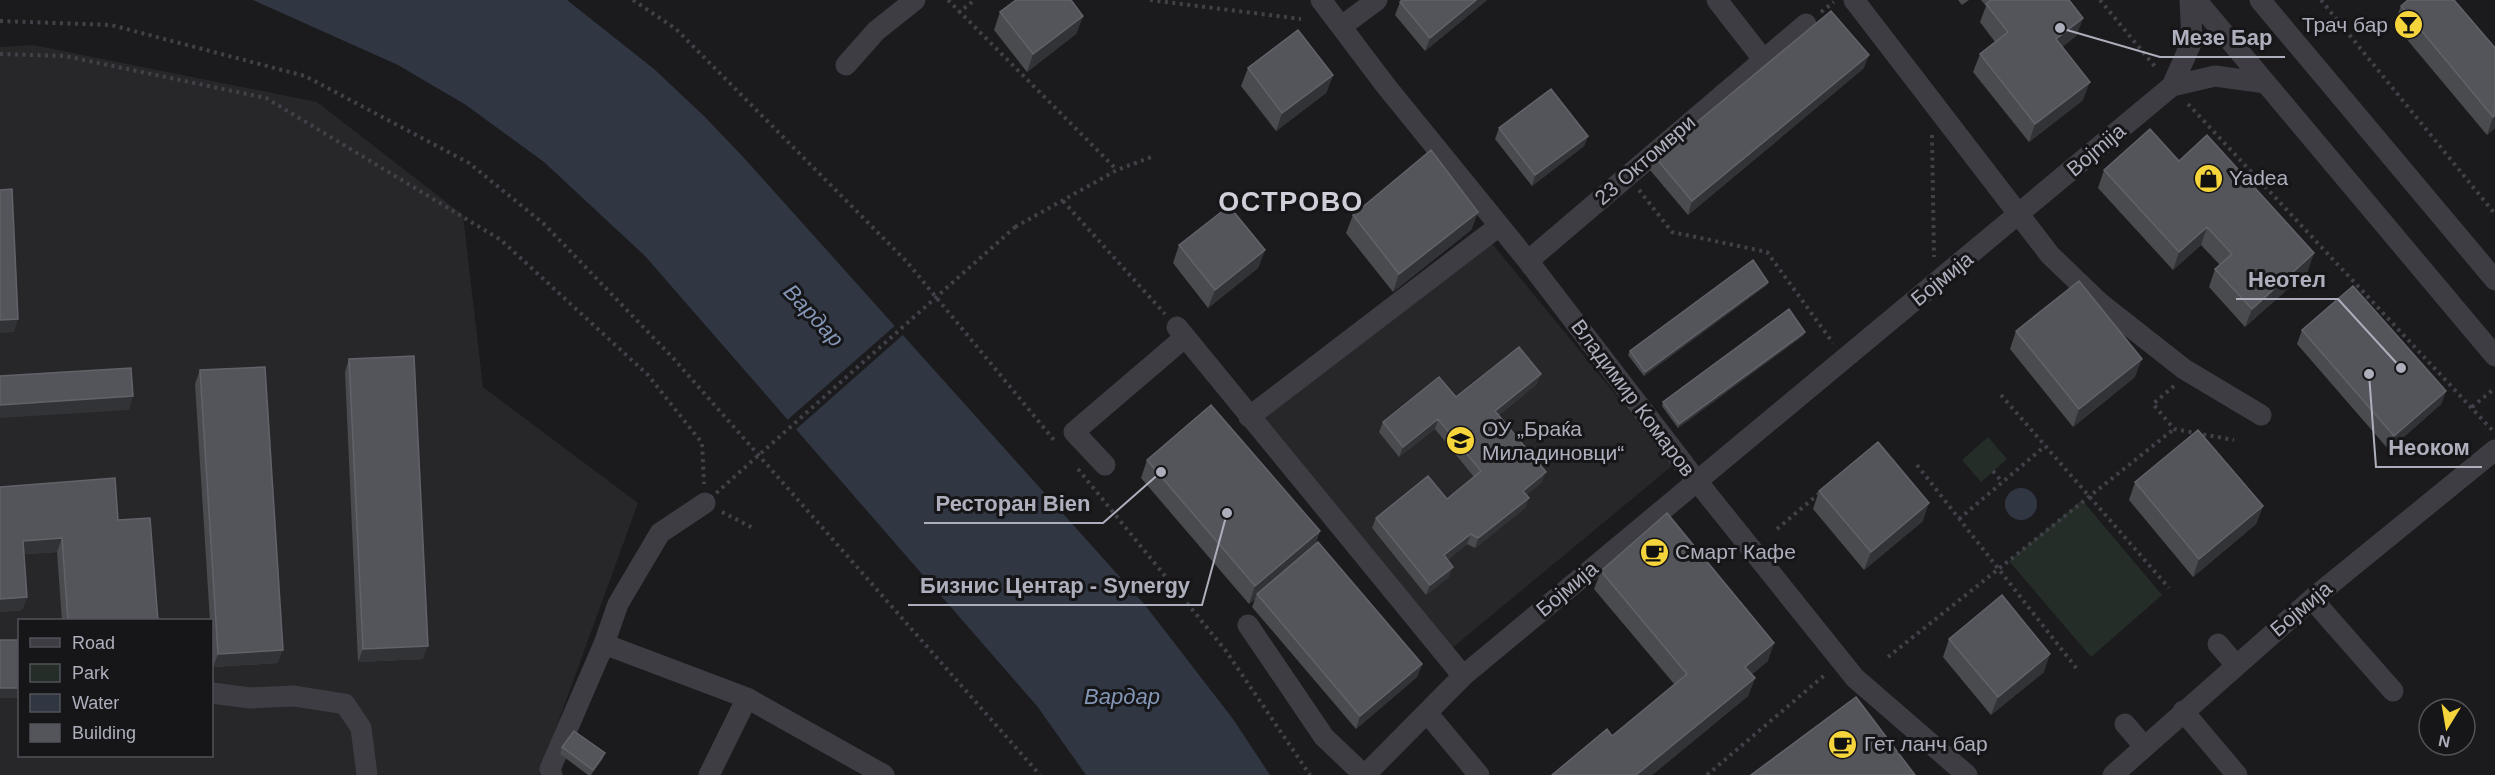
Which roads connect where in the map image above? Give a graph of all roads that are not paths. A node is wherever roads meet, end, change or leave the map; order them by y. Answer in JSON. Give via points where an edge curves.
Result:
{"nodes":[{"id":1,"x":915,"y":0,"type":"edge"},
{"id":2,"x":1321,"y":0,"type":"edge"},
{"id":3,"x":1377,"y":0,"type":"edge"},
{"id":4,"x":1717,"y":0,"type":"edge"},
{"id":5,"x":1854,"y":0,"type":"edge"},
{"id":6,"x":2190,"y":0,"type":"edge"},
{"id":7,"x":2196,"y":0,"type":"edge"},
{"id":8,"x":2260,"y":0,"type":"edge"},
{"id":9,"x":1806,"y":24,"type":"dead end"},
{"id":10,"x":1342,"y":26,"type":"junction"},
{"id":11,"x":1763,"y":59,"type":"junction"},
{"id":12,"x":846,"y":64,"type":"dead end"},
{"id":13,"x":2266,"y":83,"type":"junction"},
{"id":14,"x":2172,"y":86,"type":"junction"},
{"id":15,"x":2019,"y":215,"type":"junction"},
{"id":16,"x":1499,"y":226,"type":"junction"},
{"id":17,"x":1528,"y":261,"type":"junction"},
{"id":18,"x":2495,"y":280,"type":"edge"},
{"id":19,"x":2495,"y":356,"type":"edge"},
{"id":20,"x":2262,"y":415,"type":"dead end"},
{"id":21,"x":1249,"y":417,"type":"junction"},
{"id":22,"x":2495,"y":450,"type":"edge"},
{"id":23,"x":1105,"y":465,"type":"dead end"},
{"id":24,"x":1696,"y":480,"type":"junction"},
{"id":25,"x":705,"y":503,"type":"road end"},
{"id":26,"x":2312,"y":599,"type":"junction"},
{"id":27,"x":1248,"y":625,"type":"dead end"},
{"id":28,"x":604,"y":644,"type":"junction"},
{"id":29,"x":2218,"y":644,"type":"dead end"},
{"id":30,"x":2235,"y":664,"type":"junction"},
{"id":31,"x":1463,"y":676,"type":"junction"},
{"id":32,"x":2393,"y":691,"type":"dead end"},
{"id":33,"x":213,"y":693,"type":"edge"},
{"id":34,"x":747,"y":698,"type":"junction"},
{"id":35,"x":2183,"y":711,"type":"junction"},
{"id":36,"x":1428,"y":714,"type":"junction"},
{"id":37,"x":2125,"y":724,"type":"dead end"},
{"id":38,"x":2144,"y":746,"type":"junction"},
{"id":39,"x":861,"y":769,"type":"edge"},
{"id":40,"x":367,"y":775,"type":"edge"},
{"id":41,"x":552,"y":775,"type":"edge"},
{"id":42,"x":709,"y":775,"type":"edge"},
{"id":43,"x":884,"y":775,"type":"edge"},
{"id":44,"x":1365,"y":775,"type":"edge"},
{"id":45,"x":1479,"y":775,"type":"edge"},
{"id":46,"x":1966,"y":775,"type":"edge"},
{"id":47,"x":2113,"y":775,"type":"edge"},
{"id":48,"x":2237,"y":775,"type":"edge"}],
"edges":[{"from":1,"to":12,"type":"street","via":[[876,31]]},
{"from":2,"to":10,"type":"street","name":"Владимир Комаров"},
{"from":3,"to":10,"type":"street"},
{"from":4,"to":11,"type":"street"},
{"from":5,"to":15,"type":"street"},
{"from":6,"to":14,"type":"street","via":[[2192,41]]},
{"from":7,"to":13,"type":"street"},
{"from":8,"to":18,"type":"street"},
{"from":9,"to":11,"type":"street","name":"23 Октомври"},
{"from":10,"to":16,"type":"street","name":"Владимир Комаров"},
{"from":11,"to":17,"type":"street","name":"23 Октомври"},
{"from":13,"to":14,"type":"street","via":[[2215,76]]},
{"from":13,"to":19,"type":"street"},
{"from":14,"to":15,"type":"street","name":"Bojmija"},
{"from":15,"to":20,"type":"street","via":[[2050,255],[2100,303],[2190,373]]},
{"from":15,"to":24,"type":"street","name":"Бојмија"},
{"from":16,"to":17,"type":"street","name":"Владимир Комаров"},
{"from":16,"to":21,"type":"street"},
{"from":17,"to":24,"type":"street","name":"Владимир Комаров"},
{"from":21,"to":23,"type":"street","via":[[1181,332],[1074,432]]},
{"from":21,"to":31,"type":"street"},
{"from":22,"to":26,"type":"street","name":"Бојмија"},
{"from":24,"to":31,"type":"street","name":"Бојмија","via":[[1573,595]]},
{"from":24,"to":46,"type":"street","name":"Владимир Комаров","via":[[1855,678]]},
{"from":25,"to":28,"type":"street","via":[[660,533],[618,604]]},
{"from":26,"to":30,"type":"street","name":"Бојмија"},
{"from":26,"to":32,"type":"street"},
{"from":27,"to":44,"type":"street","via":[[1324,737]]},
{"from":28,"to":34,"type":"street"},
{"from":28,"to":41,"type":"street","via":[[550,769]]},
{"from":29,"to":30,"type":"street"},
{"from":30,"to":35,"type":"street","name":"Бојмија"},
{"from":31,"to":36,"type":"street","name":"Бојмија"},
{"from":33,"to":40,"type":"street","via":[[250,698],[294,696],[345,704],[361,728]]},
{"from":34,"to":39,"type":"street"},
{"from":34,"to":42,"type":"street"},
{"from":35,"to":38,"type":"street","name":"Бојмија"},
{"from":35,"to":48,"type":"street"},
{"from":36,"to":44,"type":"street","name":"Бојмија"},
{"from":36,"to":45,"type":"street"},
{"from":37,"to":38,"type":"street"},
{"from":38,"to":47,"type":"street","name":"Бојмија"},
{"from":39,"to":43,"type":"street"}]}
